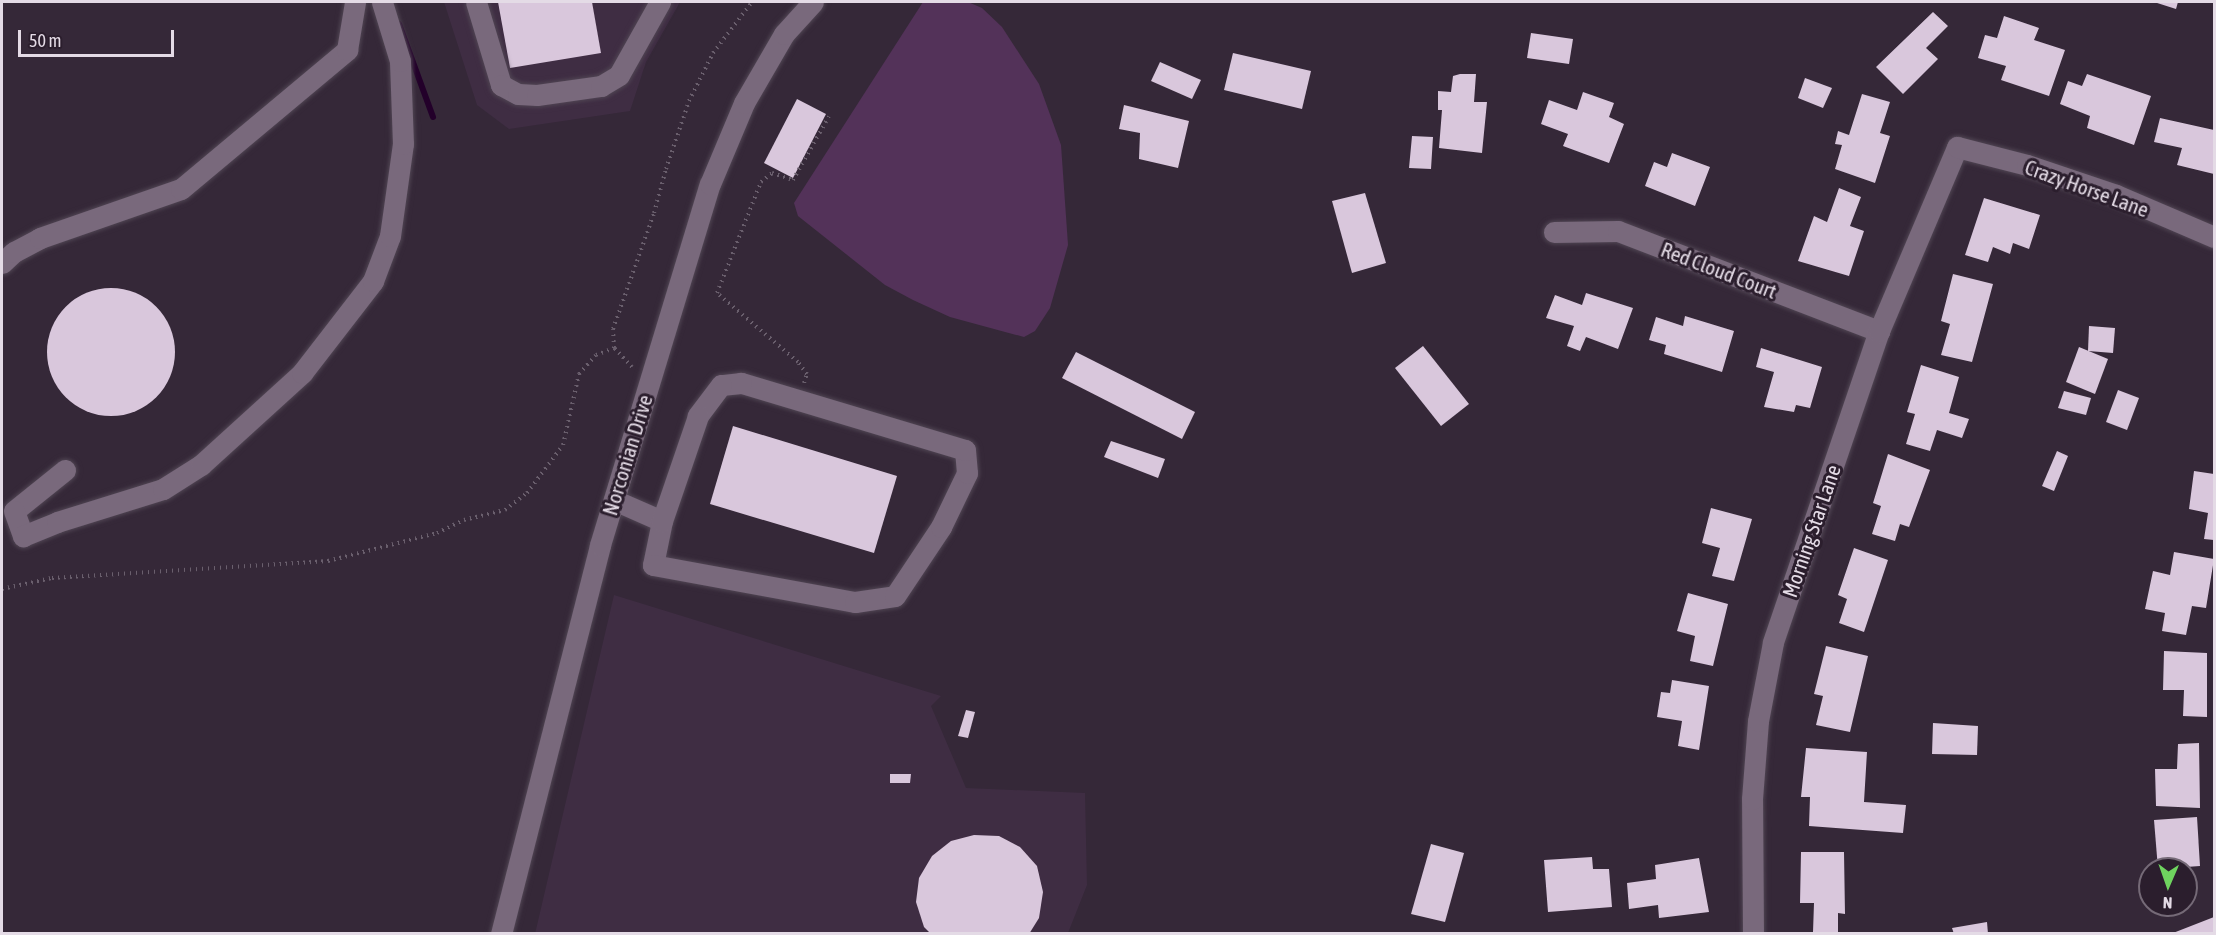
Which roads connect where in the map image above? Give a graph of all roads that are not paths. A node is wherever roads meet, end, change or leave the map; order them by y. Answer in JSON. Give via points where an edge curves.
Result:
{"nodes":[{"id":1,"x":355,"y":2,"type":"edge"},
{"id":2,"x":382,"y":2,"type":"edge"},
{"id":3,"x":476,"y":2,"type":"edge"},
{"id":4,"x":660,"y":2,"type":"edge"},
{"id":5,"x":813,"y":2,"type":"edge"},
{"id":6,"x":1957,"y":147,"type":"joint"},
{"id":7,"x":1554,"y":232,"type":"dead end"},
{"id":8,"x":2214,"y":237,"type":"edge"},
{"id":9,"x":2,"y":263,"type":"edge"},
{"id":10,"x":1879,"y":331,"type":"junction"},
{"id":11,"x":65,"y":470,"type":"dead end"},
{"id":12,"x":614,"y":500,"type":"junction"},
{"id":13,"x":662,"y":521,"type":"junction"},
{"id":14,"x":501,"y":933,"type":"edge"},
{"id":15,"x":1753,"y":933,"type":"edge"}],
"edges":[{"from":1,"to":9,"type":"street","via":[[347,50],[286,97],[182,189],[40,238]]},
{"from":2,"to":11,"type":"street","via":[[400,61],[403,144],[390,236],[373,281],[302,373],[201,465],[163,489],[22,536],[14,511]]},
{"from":3,"to":4,"type":"street","via":[[501,85],[518,94],[537,95],[601,86],[619,75]]},
{"from":5,"to":12,"type":"street","name":"Norconian Drive","via":[[784,34],[744,103],[710,184]]},
{"from":6,"to":8,"type":"street","name":"Crazy Horse Lane","via":[[2116,195]]},
{"from":6,"to":10,"type":"street","name":"Morning Star Lane"},
{"from":7,"to":10,"type":"street","name":"Red Cloud Court","via":[[1618,231]]},
{"from":10,"to":15,"type":"street","name":"Morning Star Lane","via":[[1773,642],[1758,722],[1752,799]]},
{"from":12,"to":13,"type":"street"},
{"from":12,"to":14,"type":"street","name":"Norconian Drive"},
{"from":13,"to":13,"type":"street","via":[[653,565],[855,602],[895,596],[941,527],[967,473],[965,450],[741,383],[721,385],[698,416]]}]}
